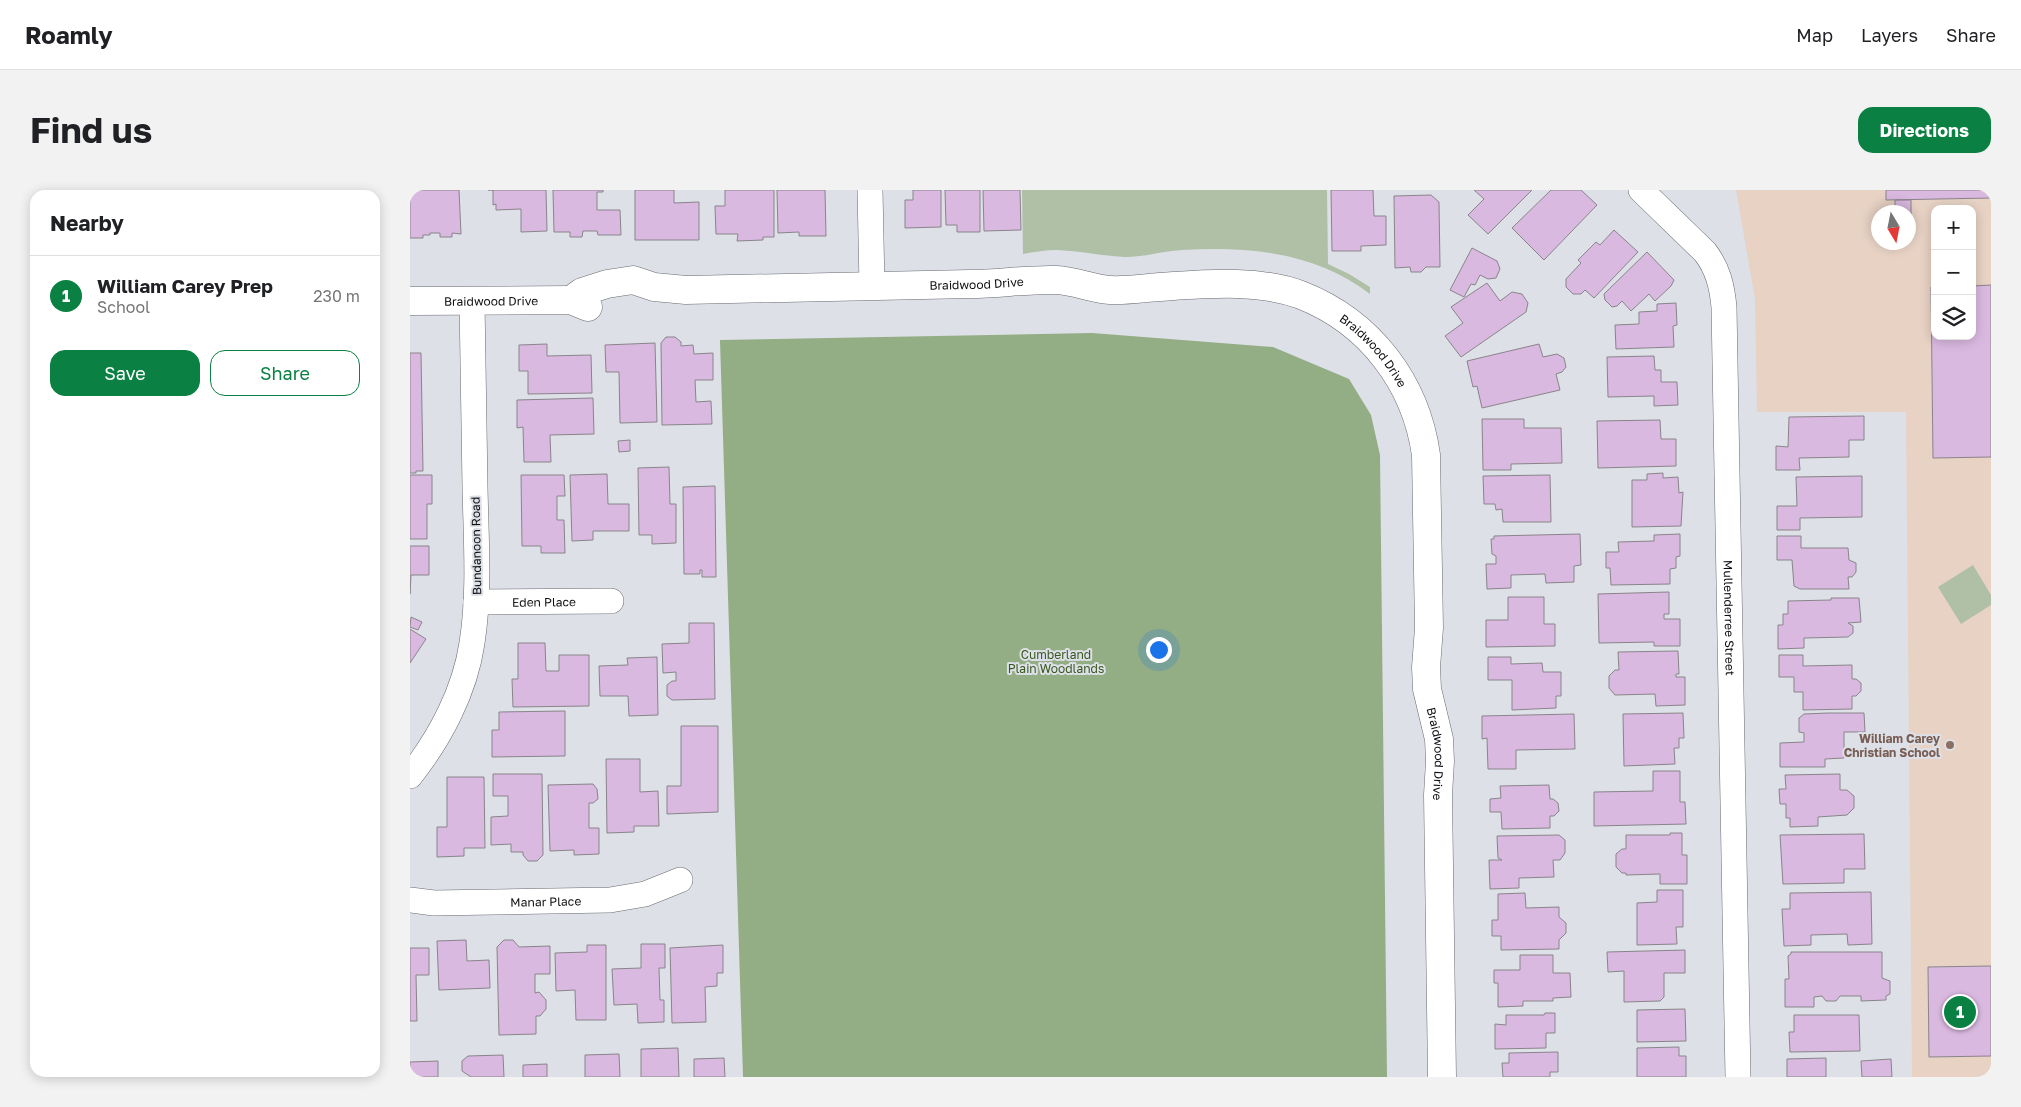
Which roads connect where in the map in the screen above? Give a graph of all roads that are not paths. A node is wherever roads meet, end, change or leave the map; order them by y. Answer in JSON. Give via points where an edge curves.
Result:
{"nodes":[{"id":1,"x":870,"y":190,"type":"edge"},
{"id":2,"x":1641,"y":190,"type":"edge"},
{"id":3,"x":872,"y":286,"type":"junction"},
{"id":4,"x":410,"y":301,"type":"edge"},
{"id":5,"x":472,"y":301,"type":"junction"},
{"id":6,"x":611,"y":601,"type":"dead end"},
{"id":7,"x":476,"y":602,"type":"junction"},
{"id":8,"x":410,"y":776,"type":"edge"},
{"id":9,"x":680,"y":880,"type":"dead end"},
{"id":10,"x":410,"y":900,"type":"edge"},
{"id":11,"x":1442,"y":1077,"type":"edge"},
{"id":12,"x":1738,"y":1077,"type":"edge"}],
"edges":[{"from":1,"to":3,"type":"street"},
{"from":2,"to":12,"type":"street","name":"Mullenderree Street","via":[[1713,262],[1719,276],[1724,307]]},
{"from":3,"to":5,"type":"street","name":"Braidwood Drive","via":[[686,290],[654,287],[633,280],[582,292],[571,300]]},
{"from":3,"to":11,"type":"street","name":"Braidwood Drive","via":[[1060,280],[1111,290],[1207,285],[1267,287],[1301,295],[1335,312],[1369,338],[1390,363],[1412,401],[1426,455],[1429,603],[1426,672],[1440,761]]},
{"from":4,"to":5,"type":"street","name":"Braidwood Drive"},
{"from":5,"to":7,"type":"street","name":"Bundanoon Road"},
{"from":6,"to":7,"type":"street","name":"Eden Place"},
{"from":7,"to":8,"type":"street","name":"Bundanoon Road","via":[[470,652],[456,697],[435,740]]},
{"from":9,"to":10,"type":"street","name":"Manar Place","via":[[645,894],[610,900],[434,903]]}]}
